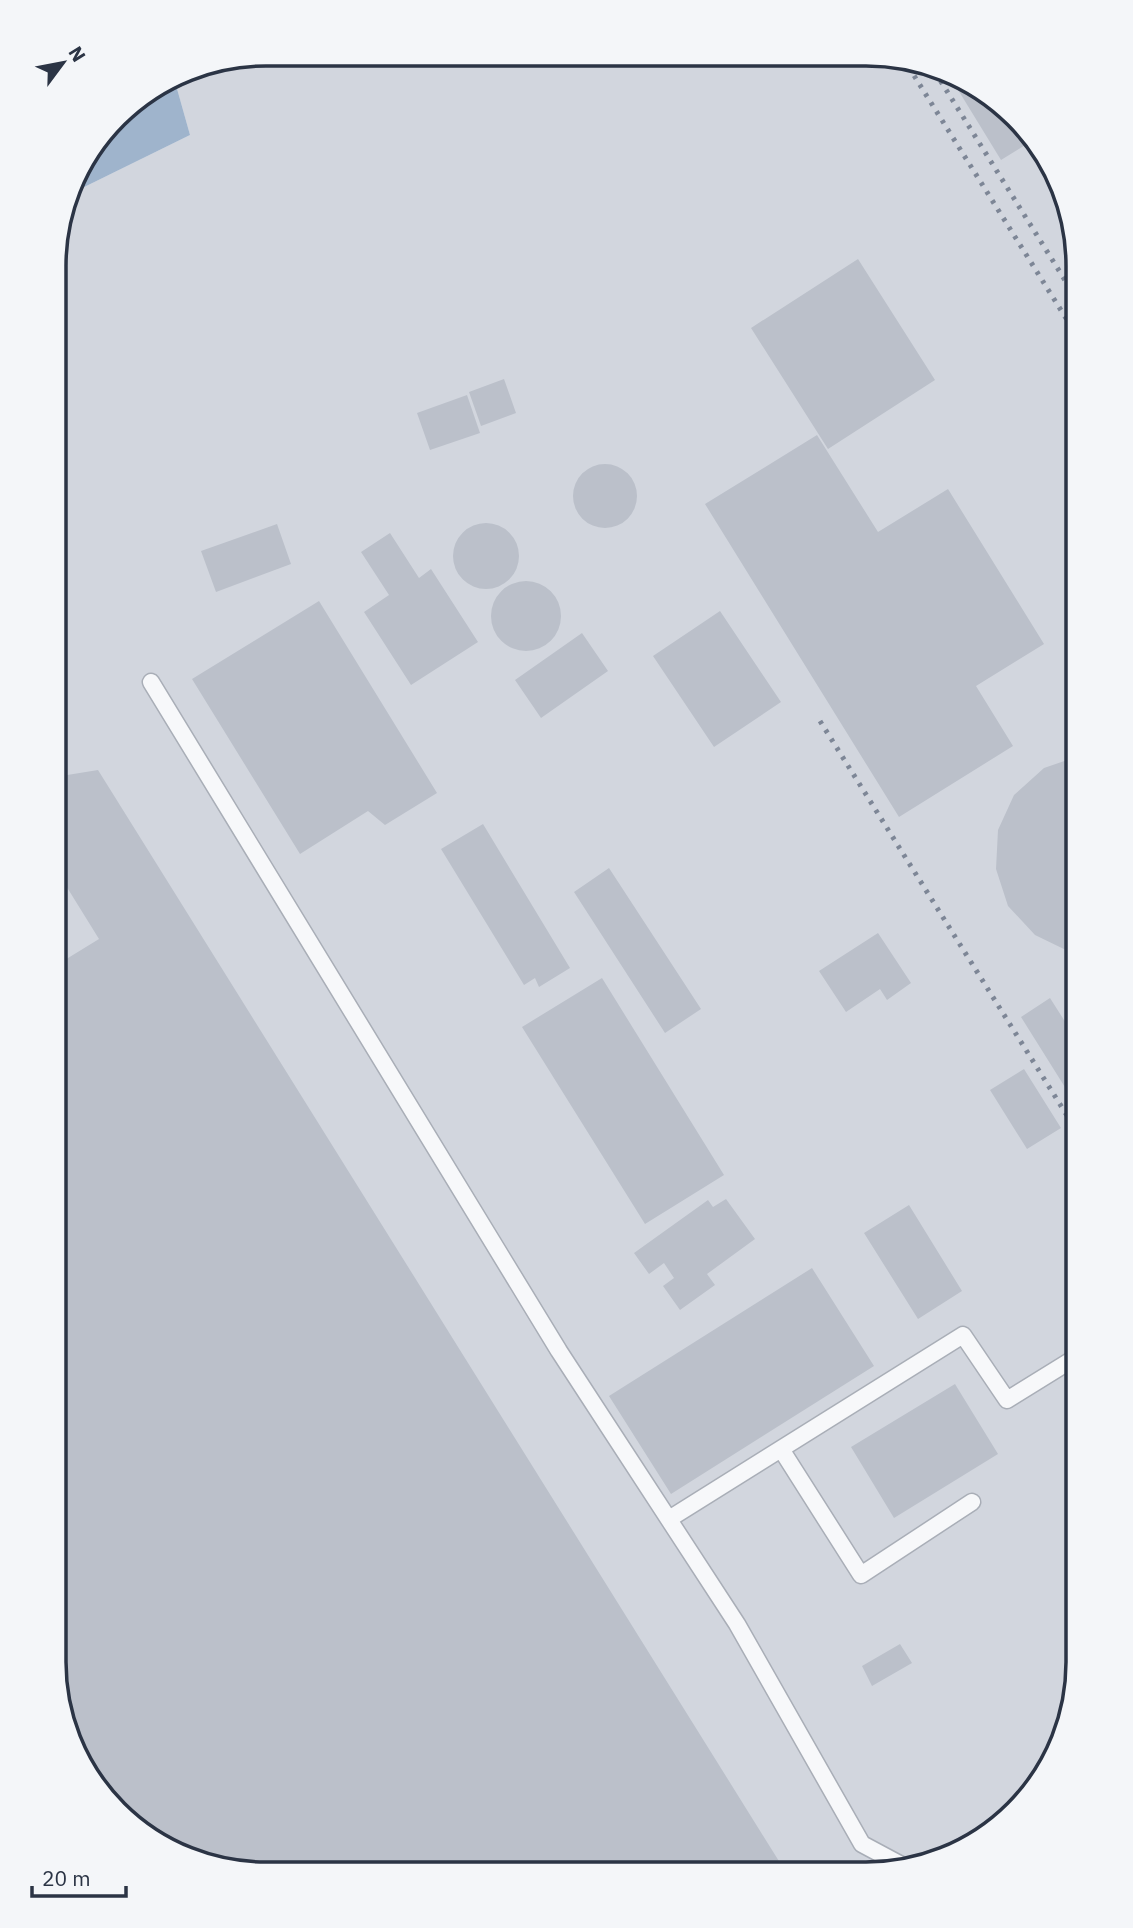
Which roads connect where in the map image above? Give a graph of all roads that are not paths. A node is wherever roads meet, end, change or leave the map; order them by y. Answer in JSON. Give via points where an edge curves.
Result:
{"nodes":[{"id":1,"x":151,"y":682,"type":"dead end"},
{"id":2,"x":1066,"y":1363,"type":"edge"},
{"id":3,"x":781,"y":1449,"type":"junction"},
{"id":4,"x":972,"y":1502,"type":"dead end"},
{"id":5,"x":669,"y":1519,"type":"junction"},
{"id":6,"x":892,"y":1860,"type":"edge"}],
"edges":[{"from":1,"to":5,"type":"lane","via":[[559,1352]]},
{"from":2,"to":3,"type":"lane","via":[[1007,1400],[964,1335]]},
{"from":3,"to":4,"type":"lane","via":[[861,1575]]},
{"from":3,"to":5,"type":"lane"},
{"from":5,"to":6,"type":"lane","via":[[737,1624],[862,1844]]}]}
